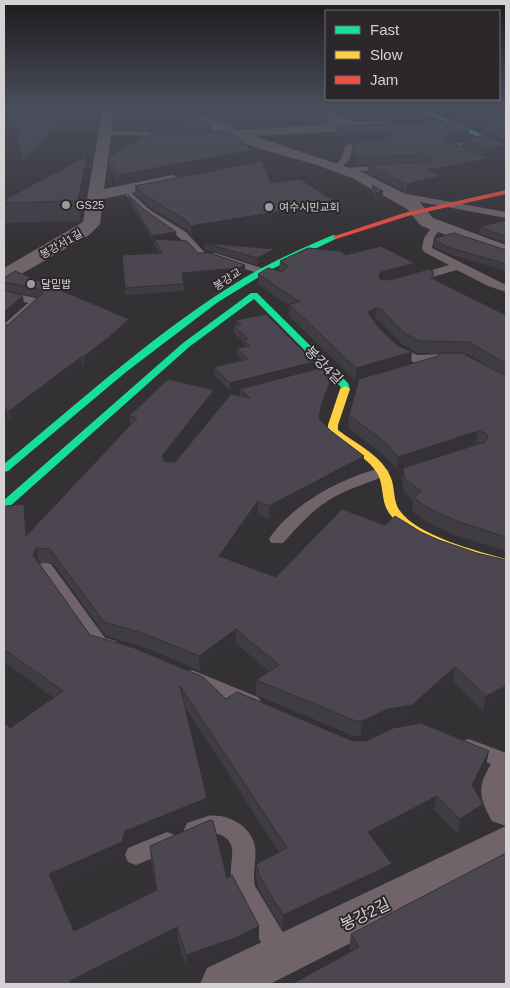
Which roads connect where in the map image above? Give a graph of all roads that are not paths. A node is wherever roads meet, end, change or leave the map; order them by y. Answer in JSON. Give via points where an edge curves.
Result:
{"nodes":[{"id":1,"x":102,"y":153,"type":"edge"},
{"id":2,"x":294,"y":153,"type":"edge"},
{"id":3,"x":346,"y":153,"type":"edge"},
{"id":4,"x":462,"y":153,"type":"edge"},
{"id":5,"x":300,"y":155,"type":"junction"},
{"id":6,"x":466,"y":155,"type":"edge"},
{"id":7,"x":271,"y":161,"type":"dead end"},
{"id":8,"x":398,"y":167,"type":"edge"},
{"id":9,"x":341,"y":168,"type":"junction"},
{"id":10,"x":183,"y":178,"type":"edge"},
{"id":11,"x":506,"y":192,"type":"edge"},
{"id":12,"x":396,"y":194,"type":"junction"},
{"id":13,"x":130,"y":195,"type":"edge"},
{"id":14,"x":95,"y":196,"type":"junction"},
{"id":15,"x":506,"y":215,"type":"edge"},
{"id":16,"x":431,"y":224,"type":"junction"},
{"id":17,"x":506,"y":251,"type":"edge"},
{"id":18,"x":458,"y":266,"type":"junction"},
{"id":19,"x":4,"y":276,"type":"edge"},
{"id":20,"x":281,"y":278,"type":"edge"},
{"id":21,"x":403,"y":282,"type":"edge"},
{"id":22,"x":506,"y":290,"type":"edge"},
{"id":23,"x":4,"y":294,"type":"edge"},
{"id":24,"x":4,"y":330,"type":"edge"},
{"id":25,"x":388,"y":340,"type":"edge"},
{"id":26,"x":411,"y":370,"type":"edge"},
{"id":27,"x":331,"y":371,"type":"junction"},
{"id":28,"x":312,"y":376,"type":"edge"},
{"id":29,"x":4,"y":469,"type":"edge"},
{"id":30,"x":404,"y":474,"type":"edge"},
{"id":31,"x":384,"y":476,"type":"junction"},
{"id":32,"x":4,"y":506,"type":"edge"},
{"id":33,"x":277,"y":539,"type":"dead end"},
{"id":34,"x":506,"y":563,"type":"edge"},
{"id":35,"x":45,"y":568,"type":"edge"},
{"id":36,"x":131,"y":652,"type":"edge"},
{"id":37,"x":176,"y":670,"type":"edge"},
{"id":38,"x":265,"y":708,"type":"edge"},
{"id":39,"x":456,"y":742,"type":"edge"},
{"id":40,"x":506,"y":762,"type":"edge"},
{"id":41,"x":506,"y":772,"type":"edge"},
{"id":42,"x":506,"y":809,"type":"edge"},
{"id":43,"x":506,"y":844,"type":"edge"},
{"id":44,"x":136,"y":855,"type":"dead end"},
{"id":45,"x":282,"y":955,"type":"junction"},
{"id":46,"x":223,"y":984,"type":"edge"}],
"edges":[{"from":1,"to":14,"type":"street","name":"봉강서1길"},
{"from":2,"to":5,"type":"street"},
{"from":3,"to":9,"type":"lane"},
{"from":4,"to":6,"type":"lane"},
{"from":5,"to":7,"type":"street"},
{"from":5,"to":9,"type":"street"},
{"from":8,"to":9,"type":"lane"},
{"from":9,"to":12,"type":"street"},
{"from":10,"to":14,"type":"street"},
{"from":11,"to":29,"type":"street","name":"봉강교","via":[[383,221],[271,267],[172,332]]},
{"from":12,"to":15,"type":"lane"},
{"from":12,"to":16,"type":"street","via":[[413,205]]},
{"from":13,"to":20,"type":"lane","via":[[147,213],[192,240],[202,256],[211,255]]},
{"from":14,"to":19,"type":"street","name":"봉강서1길","via":[[90,227]]},
{"from":16,"to":17,"type":"street"},
{"from":16,"to":18,"type":"lane","via":[[427,248]]},
{"from":18,"to":21,"type":"lane"},
{"from":18,"to":22,"type":"lane"},
{"from":23,"to":24,"type":"lane","via":[[36,301]]},
{"from":25,"to":26,"type":"lane","via":[[415,359],[452,358]]},
{"from":27,"to":28,"type":"lane"},
{"from":27,"to":31,"type":"street","name":"봉강4길","via":[[351,388],[333,431]]},
{"from":27,"to":32,"type":"street","name":"봉강4길","via":[[254,295],[186,345]]},
{"from":30,"to":31,"type":"lane"},
{"from":31,"to":33,"type":"lane","via":[[340,488],[324,497]]},
{"from":31,"to":34,"type":"street","via":[[393,510],[405,522],[434,538]]},
{"from":35,"to":36,"type":"lane","via":[[99,642]]},
{"from":37,"to":38,"type":"lane"},
{"from":39,"to":40,"type":"lane"},
{"from":41,"to":42,"type":"street","via":[[498,788]]},
{"from":43,"to":45,"type":"street","name":"봉강2길"},
{"from":44,"to":45,"type":"lane","via":[[210,823],[238,833],[244,843],[243,887]]},
{"from":45,"to":46,"type":"street","name":"봉강2길"}]}
